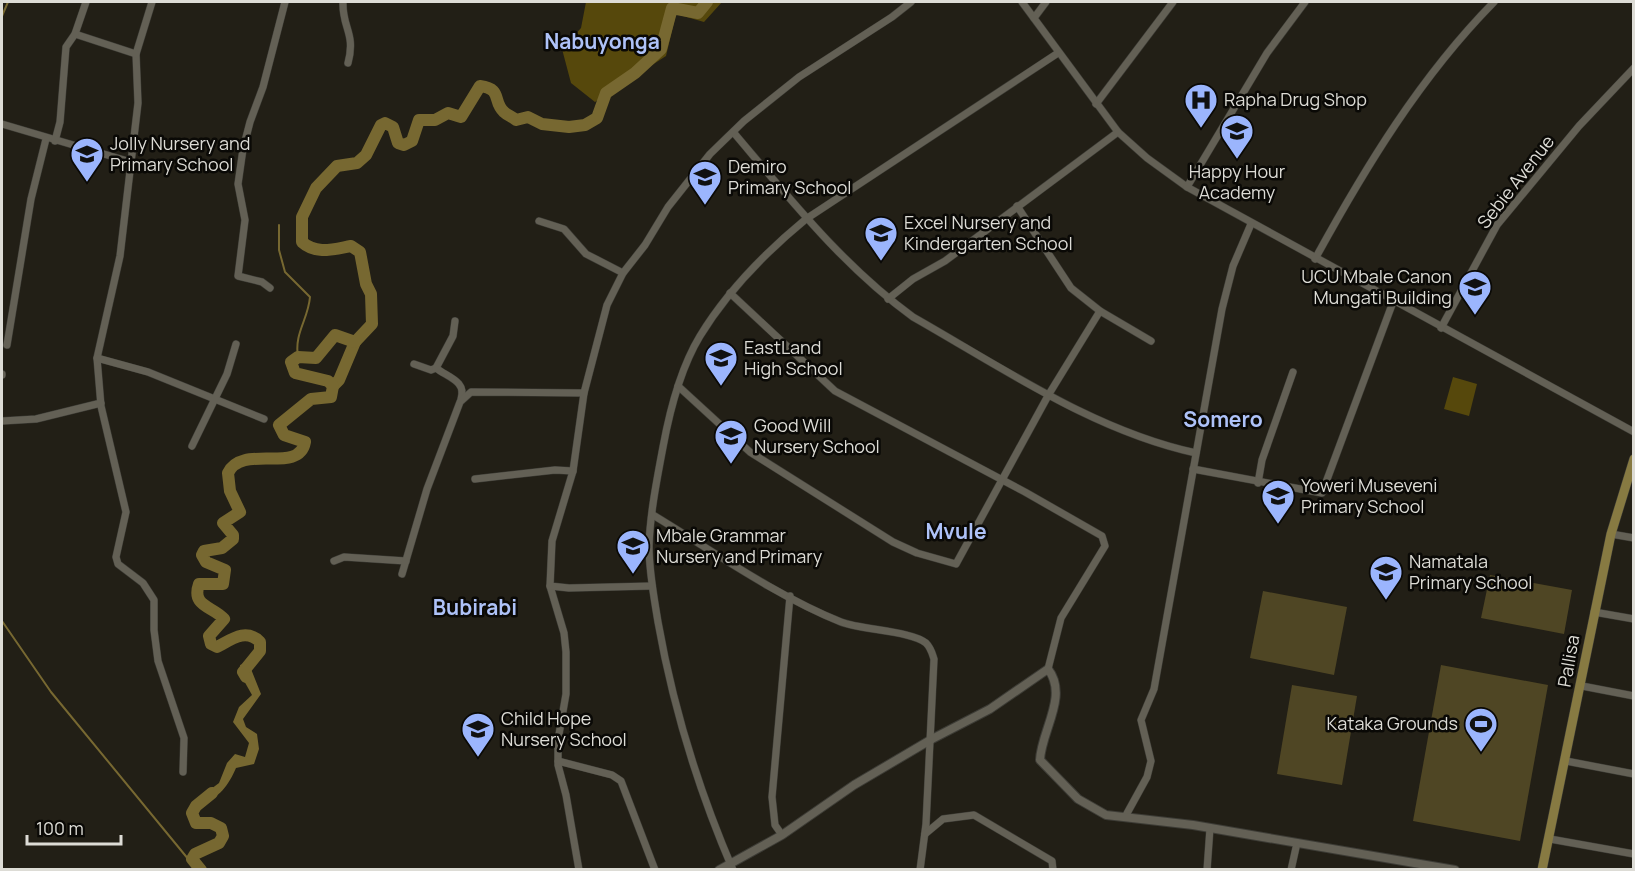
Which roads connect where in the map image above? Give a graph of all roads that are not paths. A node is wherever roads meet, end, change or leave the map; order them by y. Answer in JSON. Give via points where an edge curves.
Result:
{"nodes":[{"id":1,"x":86,"y":2,"type":"edge"},
{"id":2,"x":152,"y":2,"type":"edge"},
{"id":3,"x":285,"y":2,"type":"edge"},
{"id":4,"x":344,"y":2,"type":"edge"},
{"id":5,"x":911,"y":2,"type":"edge"},
{"id":6,"x":1022,"y":2,"type":"edge"},
{"id":7,"x":1046,"y":2,"type":"edge"},
{"id":8,"x":1173,"y":2,"type":"edge"},
{"id":9,"x":1305,"y":2,"type":"edge"},
{"id":10,"x":1494,"y":2,"type":"edge"},
{"id":11,"x":1034,"y":18,"type":"junction"},
{"id":12,"x":75,"y":34,"type":"junction"},
{"id":13,"x":1058,"y":53,"type":"junction"},
{"id":14,"x":136,"y":54,"type":"junction"},
{"id":15,"x":348,"y":63,"type":"dead end"},
{"id":16,"x":1634,"y":68,"type":"edge"},
{"id":17,"x":1096,"y":104,"type":"junction"},
{"id":18,"x":2,"y":124,"type":"edge"},
{"id":19,"x":1118,"y":132,"type":"junction"},
{"id":20,"x":734,"y":133,"type":"junction"},
{"id":21,"x":46,"y":139,"type":"junction"},
{"id":22,"x":55,"y":141,"type":"junction"},
{"id":23,"x":131,"y":162,"type":"junction"},
{"id":24,"x":1187,"y":187,"type":"junction"},
{"id":25,"x":1017,"y":206,"type":"junction"},
{"id":26,"x":806,"y":219,"type":"junction"},
{"id":27,"x":539,"y":221,"type":"dead end"},
{"id":28,"x":1251,"y":224,"type":"junction"},
{"id":29,"x":1315,"y":259,"type":"junction"},
{"id":30,"x":622,"y":273,"type":"junction"},
{"id":31,"x":270,"y":288,"type":"dead end"},
{"id":32,"x":730,"y":293,"type":"junction"},
{"id":33,"x":888,"y":299,"type":"junction"},
{"id":34,"x":1393,"y":302,"type":"junction"},
{"id":35,"x":1100,"y":311,"type":"junction"},
{"id":36,"x":456,"y":321,"type":"dead end"},
{"id":37,"x":1441,"y":328,"type":"junction"},
{"id":38,"x":1151,"y":341,"type":"dead end"},
{"id":39,"x":236,"y":344,"type":"dead end"},
{"id":40,"x":7,"y":345,"type":"dead end"},
{"id":41,"x":97,"y":358,"type":"junction"},
{"id":42,"x":414,"y":364,"type":"dead end"},
{"id":43,"x":436,"y":368,"type":"junction"},
{"id":44,"x":1293,"y":372,"type":"dead end"},
{"id":45,"x":678,"y":386,"type":"junction"},
{"id":46,"x":584,"y":393,"type":"junction"},
{"id":47,"x":1049,"y":394,"type":"junction"},
{"id":48,"x":214,"y":400,"type":"junction"},
{"id":49,"x":460,"y":402,"type":"junction"},
{"id":50,"x":101,"y":403,"type":"junction"},
{"id":51,"x":264,"y":419,"type":"dead end"},
{"id":52,"x":2,"y":421,"type":"edge"},
{"id":53,"x":1634,"y":432,"type":"edge"},
{"id":54,"x":192,"y":446,"type":"dead end"},
{"id":55,"x":1196,"y":453,"type":"junction"},
{"id":56,"x":1633,"y":461,"type":"edge"},
{"id":57,"x":1193,"y":469,"type":"junction"},
{"id":58,"x":573,"y":471,"type":"junction"},
{"id":59,"x":475,"y":479,"type":"dead end"},
{"id":60,"x":1002,"y":480,"type":"junction"},
{"id":61,"x":1258,"y":483,"type":"junction"},
{"id":62,"x":653,"y":515,"type":"junction"},
{"id":63,"x":1611,"y":534,"type":"junction"},
{"id":64,"x":1634,"y":538,"type":"edge"},
{"id":65,"x":334,"y":561,"type":"dead end"},
{"id":66,"x":406,"y":561,"type":"junction"},
{"id":67,"x":402,"y":574,"type":"dead end"},
{"id":68,"x":550,"y":586,"type":"junction"},
{"id":69,"x":652,"y":586,"type":"junction"},
{"id":70,"x":790,"y":596,"type":"junction"},
{"id":71,"x":1594,"y":612,"type":"junction"},
{"id":72,"x":1634,"y":619,"type":"edge"},
{"id":73,"x":1048,"y":669,"type":"junction"},
{"id":74,"x":1582,"y":686,"type":"junction"},
{"id":75,"x":1634,"y":696,"type":"edge"},
{"id":76,"x":932,"y":739,"type":"junction"},
{"id":77,"x":558,"y":761,"type":"junction"},
{"id":78,"x":1566,"y":761,"type":"junction"},
{"id":79,"x":183,"y":772,"type":"dead end"},
{"id":80,"x":1634,"y":774,"type":"edge"},
{"id":81,"x":1125,"y":817,"type":"junction"},
{"id":82,"x":1210,"y":828,"type":"junction"},
{"id":83,"x":925,"y":834,"type":"junction"},
{"id":84,"x":782,"y":835,"type":"junction"},
{"id":85,"x":1550,"y":839,"type":"junction"},
{"id":86,"x":1297,"y":843,"type":"junction"},
{"id":87,"x":1634,"y":854,"type":"edge"},
{"id":88,"x":732,"y":867,"type":"edge"},
{"id":89,"x":579,"y":870,"type":"edge"},
{"id":90,"x":655,"y":870,"type":"edge"},
{"id":91,"x":719,"y":870,"type":"edge"},
{"id":92,"x":920,"y":870,"type":"edge"},
{"id":93,"x":1053,"y":870,"type":"edge"},
{"id":94,"x":1207,"y":870,"type":"edge"},
{"id":95,"x":1291,"y":870,"type":"edge"},
{"id":96,"x":1455,"y":870,"type":"edge"},
{"id":97,"x":1542,"y":870,"type":"edge"}],
"edges":[{"from":1,"to":12,"type":"street"},
{"from":2,"to":14,"type":"street"},
{"from":3,"to":31,"type":"street","via":[[250,122],[238,184],[245,220],[238,276]]},
{"from":4,"to":15,"type":"street","via":[[345,22],[352,37]]},
{"from":5,"to":20,"type":"street","via":[[772,96]]},
{"from":6,"to":11,"type":"street"},
{"from":7,"to":11,"type":"street"},
{"from":8,"to":17,"type":"street"},
{"from":9,"to":24,"type":"street","via":[[1267,53]]},
{"from":10,"to":29,"type":"street","via":[[1426,80],[1362,174]]},
{"from":11,"to":13,"type":"street"},
{"from":12,"to":14,"type":"street"},
{"from":12,"to":22,"type":"street","via":[[66,47]]},
{"from":13,"to":17,"type":"street"},
{"from":13,"to":26,"type":"street"},
{"from":14,"to":23,"type":"street","via":[[138,103]]},
{"from":16,"to":37,"type":"street","name":"Sebie Avenue","via":[[1579,126],[1497,225]]},
{"from":17,"to":19,"type":"street"},
{"from":18,"to":21,"type":"street"},
{"from":19,"to":24,"type":"street"},
{"from":19,"to":25,"type":"street"},
{"from":20,"to":26,"type":"street"},
{"from":20,"to":30,"type":"street","via":[[710,154]]},
{"from":21,"to":22,"type":"street"},
{"from":21,"to":40,"type":"street","via":[[31,199]]},
{"from":22,"to":23,"type":"street"},
{"from":23,"to":41,"type":"street","via":[[120,256]]},
{"from":24,"to":28,"type":"street"},
{"from":25,"to":33,"type":"street"},
{"from":25,"to":35,"type":"street","via":[[1071,288]]},
{"from":26,"to":32,"type":"street","via":[[777,243]]},
{"from":26,"to":33,"type":"street"},
{"from":27,"to":30,"type":"street","via":[[564,229],[586,254]]},
{"from":28,"to":29,"type":"street"},
{"from":28,"to":55,"type":"street","via":[[1233,266],[1222,309]]},
{"from":29,"to":34,"type":"street"},
{"from":30,"to":46,"type":"street","via":[[607,305]]},
{"from":32,"to":45,"type":"street","via":[[700,337]]},
{"from":32,"to":60,"type":"street","via":[[835,391]]},
{"from":33,"to":47,"type":"street"},
{"from":34,"to":37,"type":"street"},
{"from":34,"to":61,"type":"street","via":[[1325,490],[1318,494]]},
{"from":35,"to":38,"type":"street"},
{"from":35,"to":47,"type":"street"},
{"from":36,"to":43,"type":"street","via":[[453,336]]},
{"from":37,"to":53,"type":"street"},
{"from":39,"to":48,"type":"street"},
{"from":41,"to":48,"type":"street","via":[[148,372]]},
{"from":41,"to":50,"type":"street"},
{"from":42,"to":43,"type":"street"},
{"from":43,"to":49,"type":"street","via":[[452,375],[460,386]]},
{"from":44,"to":61,"type":"street","via":[[1262,460]]},
{"from":45,"to":60,"type":"street","via":[[750,452],[893,542],[949,564],[956,564],[960,558]]},
{"from":45,"to":62,"type":"street","via":[[669,415]]},
{"from":46,"to":49,"type":"street","via":[[471,392]]},
{"from":46,"to":58,"type":"street"},
{"from":47,"to":55,"type":"street","via":[[1155,444]]},
{"from":47,"to":60,"type":"street"},
{"from":48,"to":51,"type":"street"},
{"from":48,"to":54,"type":"street"},
{"from":49,"to":66,"type":"street"},
{"from":50,"to":52,"type":"street","via":[[36,419]]},
{"from":50,"to":79,"type":"street","via":[[126,512],[116,557],[118,564],[143,583],[154,600],[158,661],[184,738]]},
{"from":55,"to":57,"type":"street"},
{"from":56,"to":63,"type":"main road","name":"Pallisa"},
{"from":57,"to":61,"type":"street"},
{"from":57,"to":81,"type":"street","via":[[1154,689],[1141,720],[1151,761],[1147,777]]},
{"from":58,"to":59,"type":"street"},
{"from":58,"to":68,"type":"street","via":[[552,541]]},
{"from":60,"to":73,"type":"street","via":[[1105,540],[1061,618]]},
{"from":62,"to":69,"type":"street","via":[[649,545]]},
{"from":62,"to":70,"type":"street"},
{"from":63,"to":64,"type":"street"},
{"from":63,"to":71,"type":"main road","name":"Pallisa"},
{"from":65,"to":66,"type":"street","via":[[344,557]]},
{"from":66,"to":67,"type":"street"},
{"from":68,"to":69,"type":"street"},
{"from":68,"to":77,"type":"street","via":[[566,652],[566,694]]},
{"from":69,"to":88,"type":"street","via":[[670,688]]},
{"from":70,"to":76,"type":"street","via":[[842,622],[925,642],[934,659]]},
{"from":70,"to":84,"type":"street","via":[[772,797],[775,825]]},
{"from":71,"to":72,"type":"street"},
{"from":71,"to":74,"type":"main road","name":"Pallisa"},
{"from":73,"to":76,"type":"street","via":[[990,709]]},
{"from":73,"to":81,"type":"street","via":[[1055,686],[1055,705],[1040,760],[1091,808]]},
{"from":74,"to":75,"type":"street"},
{"from":74,"to":78,"type":"main road","name":"Pallisa"},
{"from":76,"to":83,"type":"street"},
{"from":76,"to":84,"type":"street","via":[[854,785]]},
{"from":77,"to":89,"type":"street"},
{"from":77,"to":90,"type":"street","via":[[621,781]]},
{"from":78,"to":80,"type":"street"},
{"from":78,"to":85,"type":"main road","name":"Pallisa"},
{"from":81,"to":82,"type":"street"},
{"from":82,"to":86,"type":"street"},
{"from":82,"to":94,"type":"street"},
{"from":83,"to":92,"type":"street"},
{"from":83,"to":93,"type":"street","via":[[943,819],[974,815],[1052,861]]},
{"from":84,"to":88,"type":"street"},
{"from":85,"to":87,"type":"street"},
{"from":85,"to":97,"type":"main road","name":"Pallisa"},
{"from":86,"to":95,"type":"street"},
{"from":86,"to":96,"type":"street"},
{"from":88,"to":91,"type":"street"}]}
